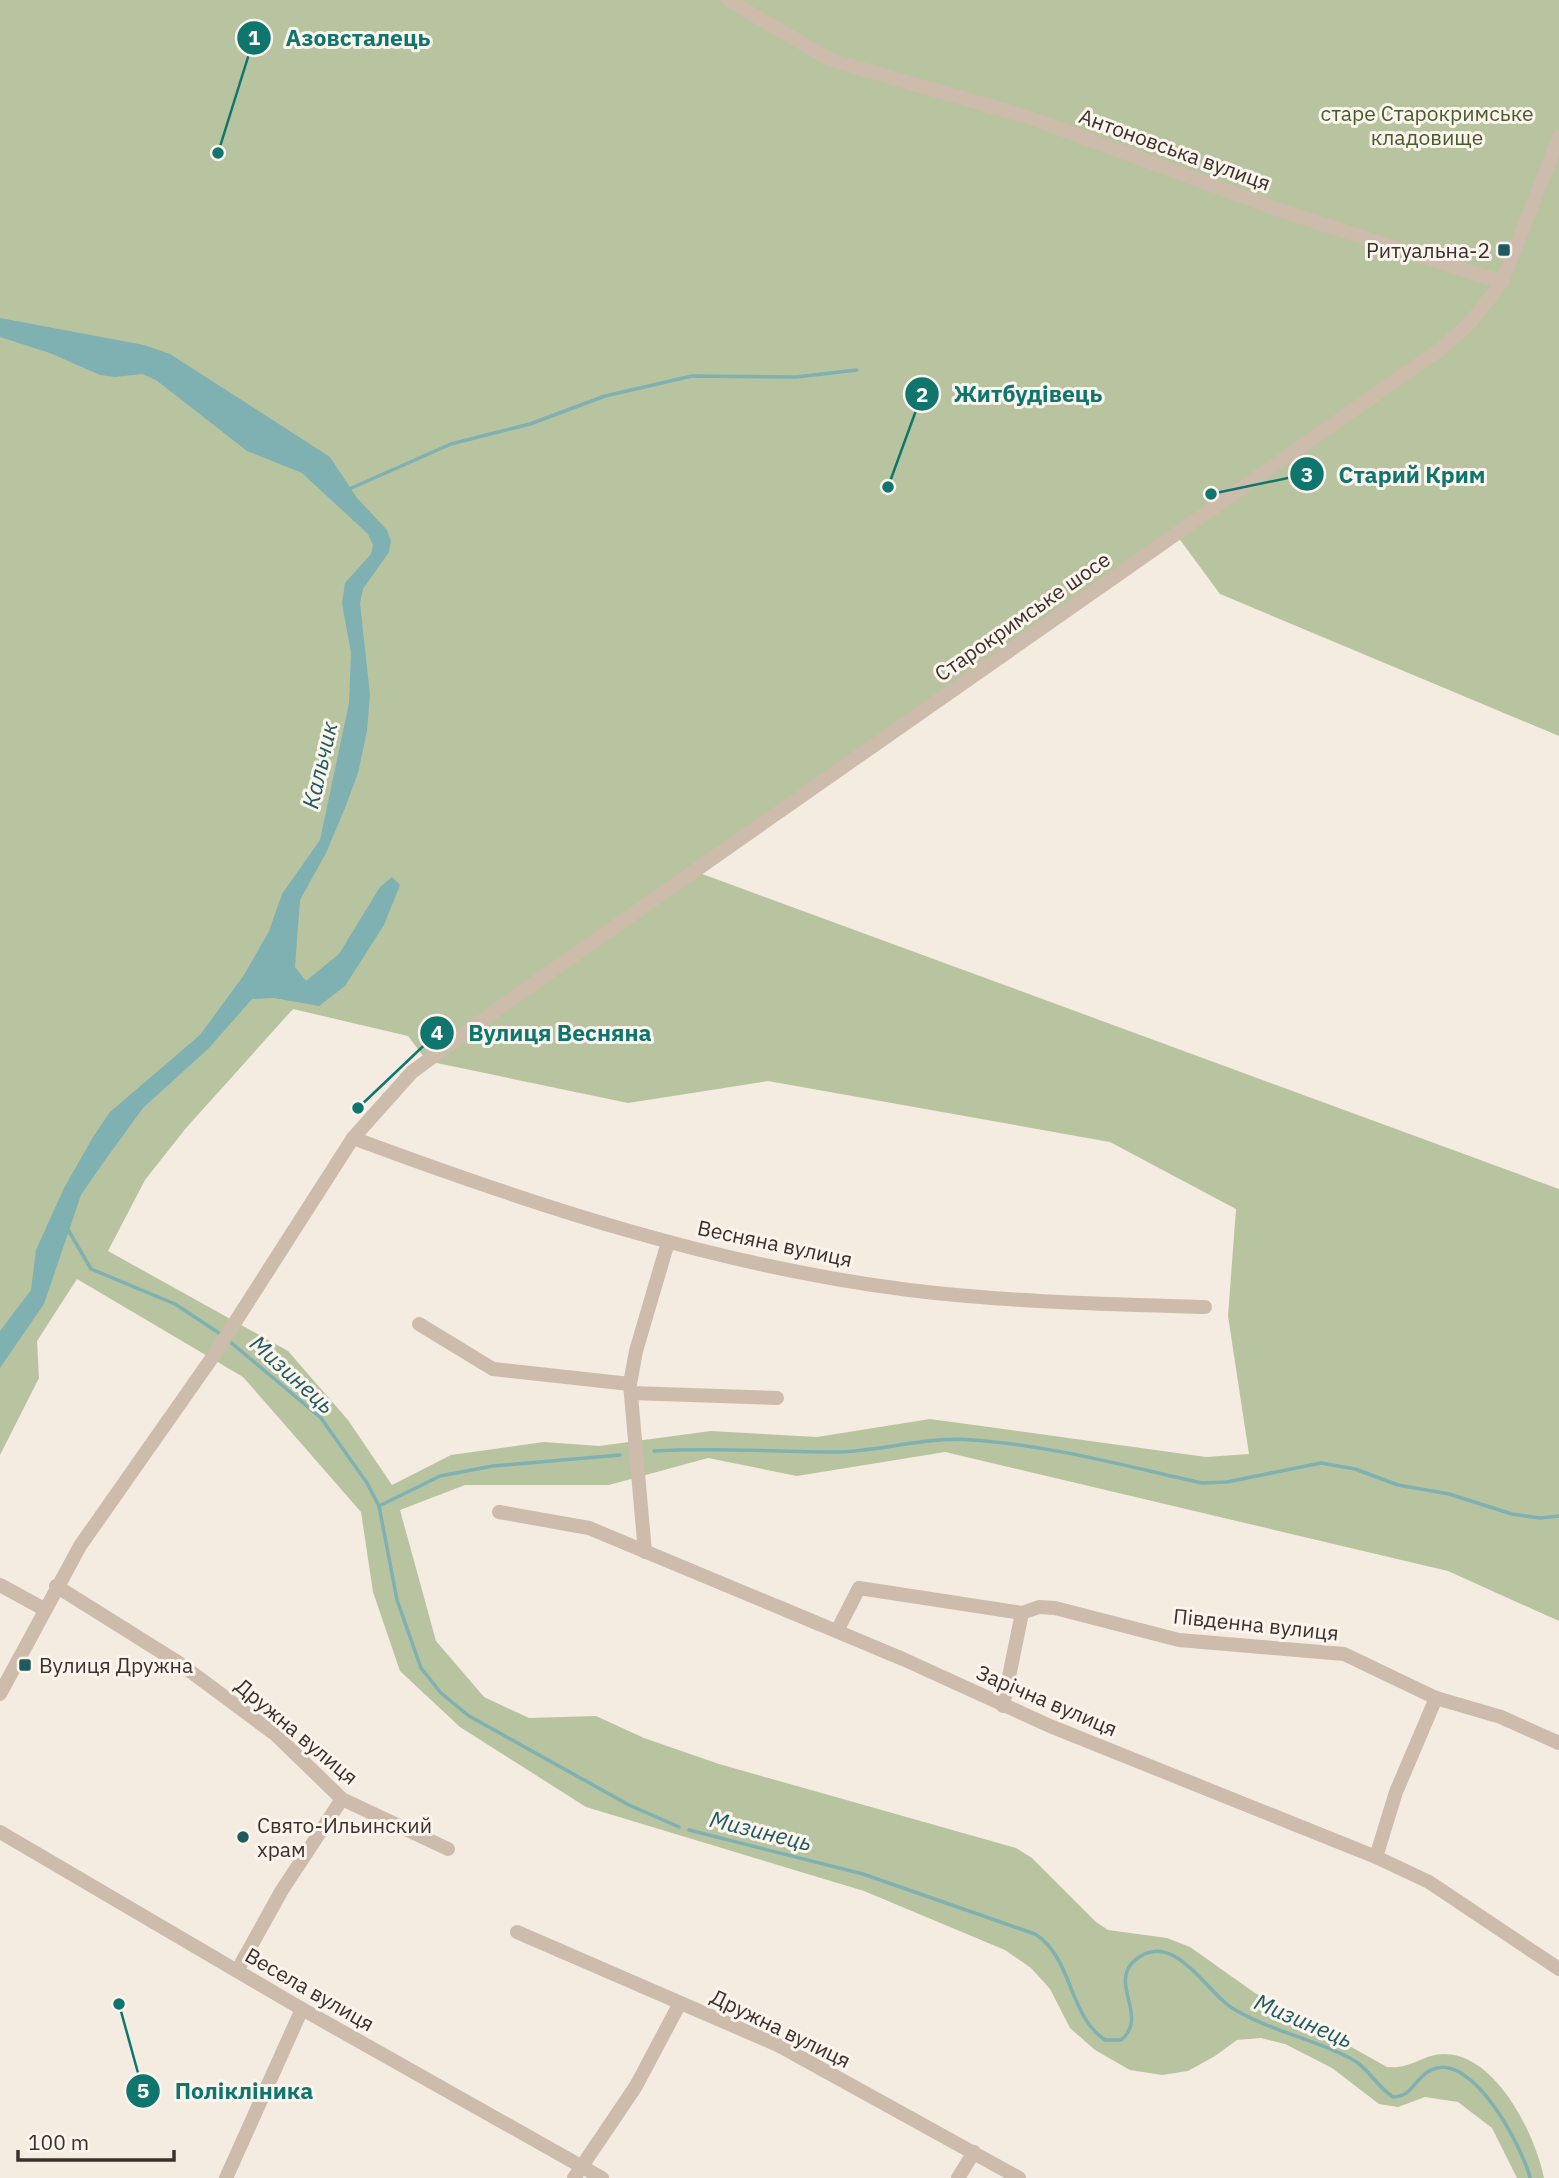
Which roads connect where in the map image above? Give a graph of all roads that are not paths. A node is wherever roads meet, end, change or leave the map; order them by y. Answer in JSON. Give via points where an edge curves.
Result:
{"nodes":[{"id":1,"x":728,"y":0,"type":"edge"},
{"id":2,"x":1559,"y":137,"type":"edge"},
{"id":3,"x":1502,"y":282,"type":"junction"},
{"id":4,"x":353,"y":1138,"type":"junction"},
{"id":5,"x":668,"y":1242,"type":"junction"},
{"id":6,"x":1205,"y":1307,"type":"dead end"},
{"id":7,"x":419,"y":1324,"type":"dead end"},
{"id":8,"x":630,"y":1389,"type":"junction"},
{"id":9,"x":777,"y":1398,"type":"dead end"},
{"id":10,"x":499,"y":1512,"type":"dead end"},
{"id":11,"x":645,"y":1552,"type":"junction"},
{"id":12,"x":0,"y":1585,"type":"edge"},
{"id":13,"x":56,"y":1586,"type":"junction"},
{"id":14,"x":44,"y":1609,"type":"junction"},
{"id":15,"x":1022,"y":1613,"type":"junction"},
{"id":16,"x":837,"y":1631,"type":"junction"},
{"id":17,"x":0,"y":1695,"type":"edge"},
{"id":18,"x":1436,"y":1698,"type":"junction"},
{"id":19,"x":1003,"y":1706,"type":"junction"},
{"id":20,"x":1559,"y":1743,"type":"edge"},
{"id":21,"x":342,"y":1799,"type":"junction"},
{"id":22,"x":0,"y":1832,"type":"edge"},
{"id":23,"x":448,"y":1849,"type":"dead end"},
{"id":24,"x":1376,"y":1857,"type":"junction"},
{"id":25,"x":517,"y":1932,"type":"dead end"},
{"id":26,"x":1559,"y":1969,"type":"edge"},
{"id":27,"x":237,"y":1971,"type":"junction"},
{"id":28,"x":680,"y":2003,"type":"junction"},
{"id":29,"x":302,"y":2009,"type":"junction"},
{"id":30,"x":974,"y":2152,"type":"junction"},
{"id":31,"x":577,"y":2172,"type":"edge"},
{"id":32,"x":226,"y":2178,"type":"edge"},
{"id":33,"x":602,"y":2178,"type":"edge"},
{"id":34,"x":958,"y":2178,"type":"edge"},
{"id":35,"x":1019,"y":2178,"type":"edge"}],
"edges":[{"from":1,"to":3,"type":"street","name":"Антоновська вулиця","via":[[831,60],[1028,117],[1282,211]]},
{"from":2,"to":3,"type":"street","name":"Старокримське шосе"},
{"from":3,"to":4,"type":"street","name":"Старокримське шосе","via":[[1470,323],[1439,350],[427,1061],[389,1095]]},
{"from":4,"to":5,"type":"street","name":"Весняна вулиця","via":[[502,1194]]},
{"from":4,"to":13,"type":"street","name":"Старокримське шосе","via":[[236,1322],[97,1519]]},
{"from":5,"to":6,"type":"street","name":"Весняна вулиця","via":[[788,1270],[908,1290],[1031,1302]]},
{"from":5,"to":8,"type":"street","via":[[636,1351]]},
{"from":7,"to":8,"type":"street","via":[[493,1369]]},
{"from":8,"to":9,"type":"street"},
{"from":8,"to":11,"type":"street"},
{"from":10,"to":11,"type":"street","name":"Зарічна вулиця","via":[[589,1528]]},
{"from":11,"to":16,"type":"street","name":"Зарічна вулиця"},
{"from":12,"to":14,"type":"street"},
{"from":13,"to":14,"type":"street","name":"Старокримське шосе"},
{"from":13,"to":21,"type":"street","name":"Дружна вулиця","via":[[179,1663],[276,1735]]},
{"from":14,"to":17,"type":"street","name":"Старокримське шосе"},
{"from":15,"to":16,"type":"street","name":"Південна вулиця","via":[[859,1588]]},
{"from":15,"to":18,"type":"street","name":"Південна вулиця","via":[[1055,1608],[1187,1641],[1344,1654]]},
{"from":15,"to":19,"type":"street"},
{"from":16,"to":19,"type":"street","name":"Зарічна вулиця"},
{"from":18,"to":20,"type":"street","name":"Південна вулиця","via":[[1501,1717]]},
{"from":18,"to":24,"type":"street","via":[[1396,1792]]},
{"from":19,"to":24,"type":"street","name":"Зарічна вулиця"},
{"from":21,"to":23,"type":"street","name":"Дружна вулиця"},
{"from":21,"to":27,"type":"street","via":[[282,1890]]},
{"from":22,"to":27,"type":"street","name":"Весела вулиця"},
{"from":24,"to":26,"type":"street","name":"Зарічна вулиця","via":[[1429,1882]]},
{"from":25,"to":28,"type":"street","name":"Дружна вулиця"},
{"from":27,"to":29,"type":"street","name":"Весела вулиця"},
{"from":28,"to":30,"type":"street","name":"Дружна вулиця","via":[[780,2046]]},
{"from":28,"to":31,"type":"street","via":[[636,2086]]},
{"from":29,"to":31,"type":"street","name":"Весела вулиця"},
{"from":29,"to":32,"type":"street"},
{"from":30,"to":34,"type":"street"},
{"from":30,"to":35,"type":"street","name":"Дружна вулиця"},
{"from":31,"to":33,"type":"street","name":"Весела вулиця"}]}
